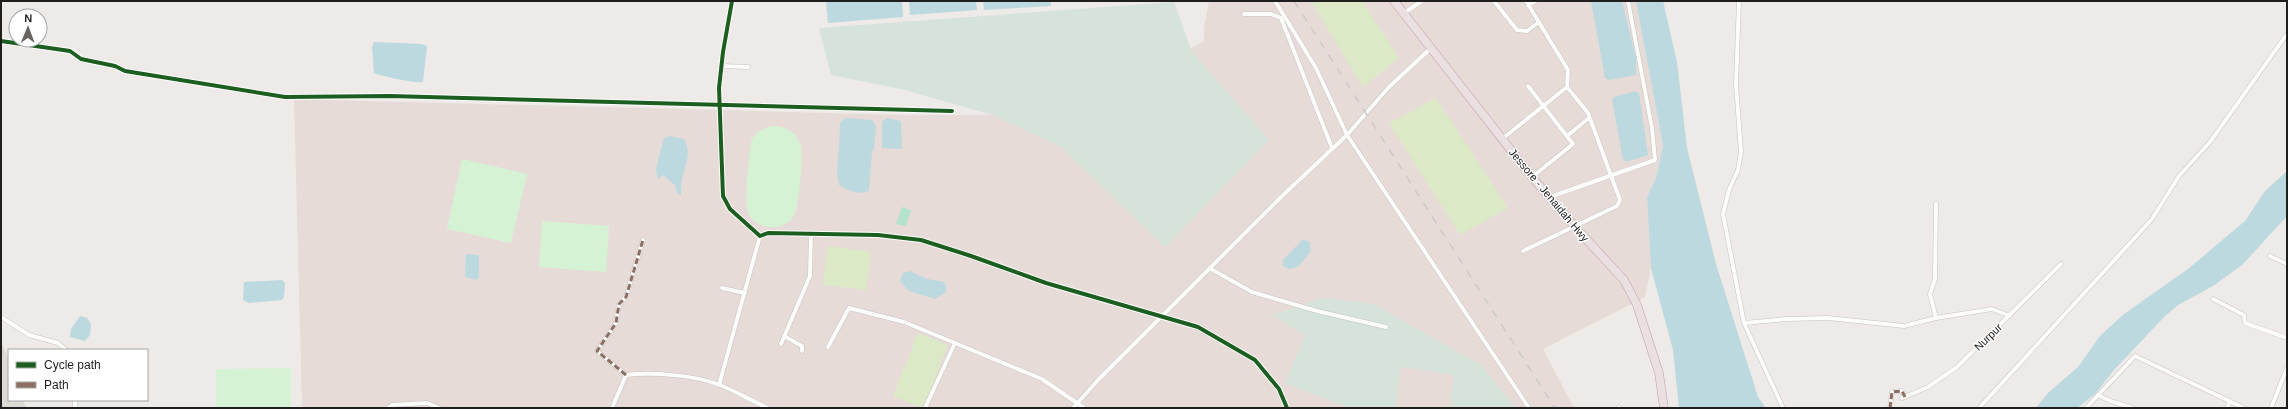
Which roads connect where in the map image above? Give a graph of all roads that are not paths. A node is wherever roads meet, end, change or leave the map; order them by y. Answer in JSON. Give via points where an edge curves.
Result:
{"nodes":[{"id":1,"x":732,"y":1,"type":"edge"},
{"id":2,"x":1275,"y":1,"type":"edge"},
{"id":3,"x":1394,"y":1,"type":"edge"},
{"id":4,"x":1422,"y":1,"type":"edge"},
{"id":5,"x":1494,"y":1,"type":"edge"},
{"id":6,"x":1536,"y":1,"type":"edge"},
{"id":7,"x":1628,"y":1,"type":"edge"},
{"id":8,"x":1739,"y":1,"type":"edge"},
{"id":9,"x":1527,"y":3,"type":"edge"},
{"id":10,"x":1244,"y":14,"type":"dead end"},
{"id":11,"x":1404,"y":14,"type":"junction"},
{"id":12,"x":1539,"y":22,"type":"junction"},
{"id":13,"x":2287,"y":34,"type":"edge"},
{"id":14,"x":1,"y":41,"type":"edge"},
{"id":15,"x":1430,"y":49,"type":"junction"},
{"id":16,"x":722,"y":66,"type":"junction"},
{"id":17,"x":748,"y":67,"type":"dead end"},
{"id":18,"x":1528,"y":86,"type":"dead end"},
{"id":19,"x":1567,"y":87,"type":"junction"},
{"id":20,"x":721,"y":104,"type":"junction"},
{"id":21,"x":1544,"y":105,"type":"junction"},
{"id":22,"x":952,"y":111,"type":"dead end"},
{"id":23,"x":1589,"y":118,"type":"junction"},
{"id":24,"x":1347,"y":135,"type":"junction"},
{"id":25,"x":1567,"y":136,"type":"junction"},
{"id":26,"x":1502,"y":139,"type":"junction"},
{"id":27,"x":1332,"y":148,"type":"junction"},
{"id":28,"x":1611,"y":175,"type":"junction"},
{"id":29,"x":1532,"y":177,"type":"junction"},
{"id":30,"x":1550,"y":197,"type":"junction"},
{"id":31,"x":1936,"y":204,"type":"dead end"},
{"id":32,"x":1574,"y":226,"type":"junction"},
{"id":33,"x":811,"y":233,"type":"junction"},
{"id":34,"x":760,"y":236,"type":"junction"},
{"id":35,"x":643,"y":240,"type":"dead end"},
{"id":36,"x":1523,"y":251,"type":"dead end"},
{"id":37,"x":2270,"y":256,"type":"dead end"},
{"id":38,"x":2061,"y":264,"type":"dead end"},
{"id":39,"x":2287,"y":264,"type":"edge"},
{"id":40,"x":1210,"y":269,"type":"junction"},
{"id":41,"x":722,"y":288,"type":"dead end"},
{"id":42,"x":745,"y":293,"type":"junction"},
{"id":43,"x":2213,"y":299,"type":"dead end"},
{"id":44,"x":2010,"y":316,"type":"junction"},
{"id":45,"x":1,"y":317,"type":"edge"},
{"id":46,"x":1160,"y":318,"type":"junction"},
{"id":47,"x":1936,"y":318,"type":"junction"},
{"id":48,"x":1744,"y":323,"type":"junction"},
{"id":49,"x":1386,"y":327,"type":"dead end"},
{"id":50,"x":784,"y":336,"type":"junction"},
{"id":51,"x":2287,"y":338,"type":"edge"},
{"id":52,"x":955,"y":343,"type":"junction"},
{"id":53,"x":781,"y":344,"type":"dead end"},
{"id":54,"x":828,"y":347,"type":"dead end"},
{"id":55,"x":65,"y":349,"type":"edge"},
{"id":56,"x":802,"y":351,"type":"dead end"},
{"id":57,"x":2287,"y":368,"type":"edge"},
{"id":58,"x":626,"y":375,"type":"junction"},
{"id":59,"x":719,"y":385,"type":"junction"},
{"id":60,"x":2098,"y":395,"type":"junction"},
{"id":61,"x":2230,"y":401,"type":"junction"},
{"id":62,"x":1077,"y":404,"type":"junction"},
{"id":63,"x":388,"y":408,"type":"edge"},
{"id":64,"x":439,"y":408,"type":"edge"},
{"id":65,"x":612,"y":408,"type":"edge"},
{"id":66,"x":768,"y":408,"type":"edge"},
{"id":67,"x":925,"y":408,"type":"edge"},
{"id":68,"x":1073,"y":408,"type":"edge"},
{"id":69,"x":1084,"y":408,"type":"edge"},
{"id":70,"x":1287,"y":408,"type":"edge"},
{"id":71,"x":1528,"y":408,"type":"edge"},
{"id":72,"x":1664,"y":408,"type":"edge"},
{"id":73,"x":1783,"y":408,"type":"edge"},
{"id":74,"x":1890,"y":408,"type":"edge"},
{"id":75,"x":1979,"y":408,"type":"edge"},
{"id":76,"x":2086,"y":408,"type":"edge"},
{"id":77,"x":2133,"y":408,"type":"edge"},
{"id":78,"x":2227,"y":408,"type":"edge"},
{"id":79,"x":2244,"y":408,"type":"edge"},
{"id":80,"x":2271,"y":408,"type":"edge"}],
"edges":[{"from":1,"to":16,"type":"street"},
{"from":2,"to":24,"type":"street","via":[[1316,68]]},
{"from":3,"to":11,"type":"highway","name":"Jessore - Jenaidah Hwy"},
{"from":4,"to":11,"type":"street"},
{"from":5,"to":12,"type":"street","via":[[1517,30],[1527,31]]},
{"from":6,"to":9,"type":"street"},
{"from":7,"to":28,"type":"street","via":[[1649,112],[1655,160]]},
{"from":8,"to":48,"type":"street","via":[[1736,84],[1741,152],[1738,170],[1729,190],[1723,214]]},
{"from":9,"to":12,"type":"street"},
{"from":10,"to":27,"type":"street","via":[[1270,14],[1281,18]]},
{"from":11,"to":15,"type":"highway","name":"Jessore - Jenaidah Hwy"},
{"from":12,"to":19,"type":"street","via":[[1568,70]]},
{"from":13,"to":75,"type":"street","via":[[2210,142],[2179,176],[2152,219]]},
{"from":14,"to":20,"type":"street","via":[[70,51],[80,60],[115,66],[125,71],[279,96],[390,96]]},
{"from":15,"to":24,"type":"street","via":[[1379,98]]},
{"from":15,"to":26,"type":"highway","name":"Jessore - Jenaidah Hwy"},
{"from":16,"to":17,"type":"street"},
{"from":16,"to":20,"type":"street"},
{"from":18,"to":21,"type":"street"},
{"from":19,"to":21,"type":"street"},
{"from":19,"to":23,"type":"street","via":[[1588,113]]},
{"from":20,"to":22,"type":"street"},
{"from":20,"to":34,"type":"street","via":[[723,196],[730,209]]},
{"from":21,"to":25,"type":"street"},
{"from":21,"to":26,"type":"street"},
{"from":23,"to":25,"type":"street"},
{"from":23,"to":28,"type":"street"},
{"from":24,"to":27,"type":"street"},
{"from":24,"to":71,"type":"street"},
{"from":25,"to":29,"type":"street","via":[[1573,144]]},
{"from":26,"to":29,"type":"highway","name":"Jessore - Jenaidah Hwy"},
{"from":27,"to":40,"type":"street"},
{"from":28,"to":30,"type":"street"},
{"from":28,"to":32,"type":"street","via":[[1620,200],[1617,206]]},
{"from":29,"to":30,"type":"highway","name":"Jessore - Jenaidah Hwy"},
{"from":30,"to":32,"type":"highway","name":"Jessore - Jenaidah Hwy"},
{"from":31,"to":47,"type":"street","via":[[1935,279],[1930,294]]},
{"from":32,"to":36,"type":"street"},
{"from":32,"to":72,"type":"highway","name":"Jessore - Jenaidah Hwy","via":[[1624,280],[1637,305],[1659,373]]},
{"from":33,"to":34,"type":"street","via":[[768,233]]},
{"from":33,"to":46,"type":"street","via":[[878,235],[921,240],[1046,283]]},
{"from":33,"to":50,"type":"street","via":[[810,276]]},
{"from":34,"to":42,"type":"street"},
{"from":35,"to":58,"type":"street","via":[[626,297],[619,304],[616,323],[597,351]]},
{"from":37,"to":39,"type":"street"},
{"from":38,"to":44,"type":"street","name":"Nurpur"},
{"from":40,"to":46,"type":"street"},
{"from":40,"to":49,"type":"street","via":[[1252,292]]},
{"from":41,"to":42,"type":"street"},
{"from":42,"to":59,"type":"street"},
{"from":43,"to":51,"type":"street","via":[[2244,315],[2245,323]]},
{"from":44,"to":47,"type":"street","via":[[1992,309]]},
{"from":44,"to":74,"type":"street","name":"Nurpur","via":[[1957,367],[1928,387],[1904,397],[1902,391],[1892,392]]},
{"from":45,"to":55,"type":"street","via":[[30,336],[58,343]]},
{"from":46,"to":62,"type":"street"},
{"from":46,"to":70,"type":"street","via":[[1198,327],[1256,360],[1279,389]]},
{"from":47,"to":48,"type":"street","via":[[1904,326],[1828,318]]},
{"from":48,"to":73,"type":"street"},
{"from":50,"to":53,"type":"street"},
{"from":50,"to":56,"type":"street","via":[[802,346]]},
{"from":52,"to":54,"type":"street","via":[[904,322],[849,308]]},
{"from":52,"to":62,"type":"street","via":[[1042,379]]},
{"from":52,"to":67,"type":"street"},
{"from":57,"to":80,"type":"street"},
{"from":58,"to":59,"type":"street","via":[[641,373]]},
{"from":58,"to":65,"type":"street"},
{"from":59,"to":66,"type":"street"},
{"from":60,"to":61,"type":"street","via":[[2135,356]]},
{"from":60,"to":76,"type":"street"},
{"from":60,"to":77,"type":"street","via":[[2110,402]]},
{"from":61,"to":78,"type":"street"},
{"from":61,"to":79,"type":"street"},
{"from":62,"to":68,"type":"street"},
{"from":62,"to":69,"type":"street"},
{"from":63,"to":64,"type":"street","via":[[392,405],[427,403]]}]}
